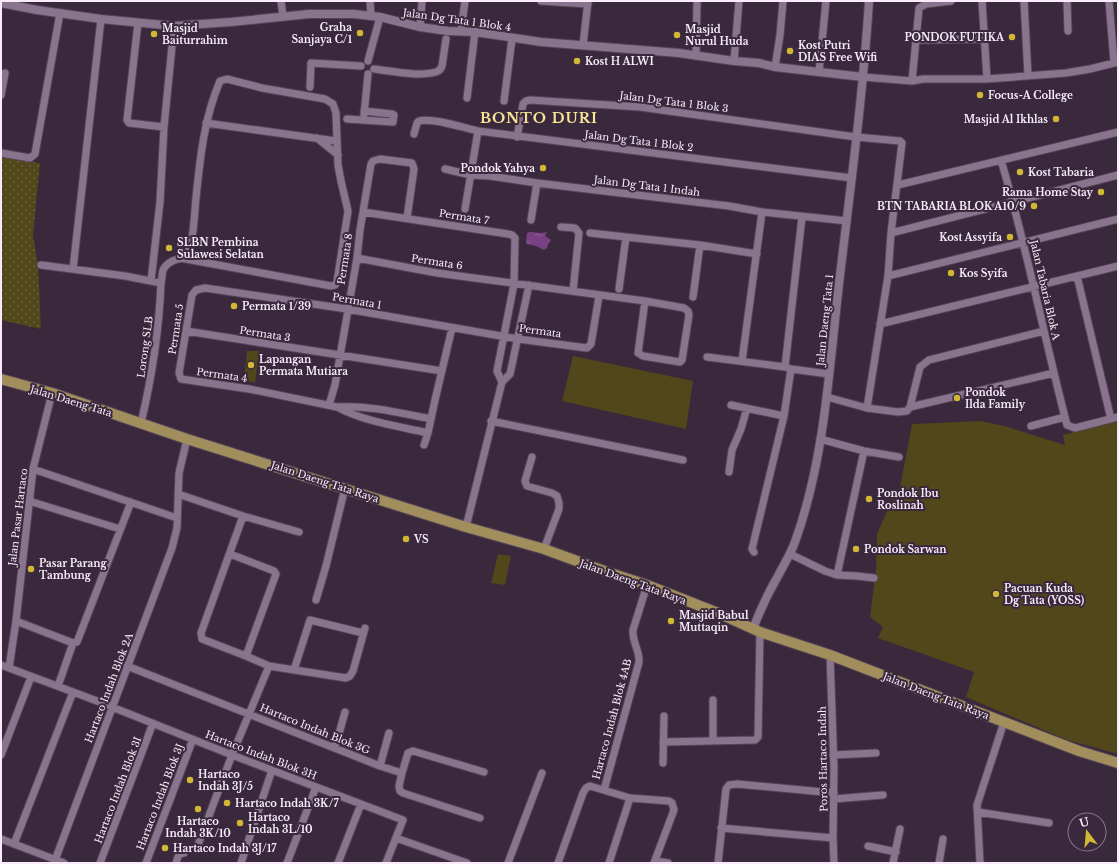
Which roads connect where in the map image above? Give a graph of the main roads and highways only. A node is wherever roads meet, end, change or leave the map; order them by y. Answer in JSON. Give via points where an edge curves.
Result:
{"nodes":[{"id":1,"x":1,"y":379,"type":"edge"},
{"id":2,"x":141,"y":424,"type":"joint"},
{"id":3,"x":1118,"y":763,"type":"edge"}],
"edges":[{"from":1,"to":2,"type":"main road","name":"Jalan Daeng Tata"},
{"from":2,"to":3,"type":"main road","name":"Jalan Daeng Tata Raya","via":[[466,527],[544,549],[647,585],[756,630],[830,655],[1082,752]]}]}
